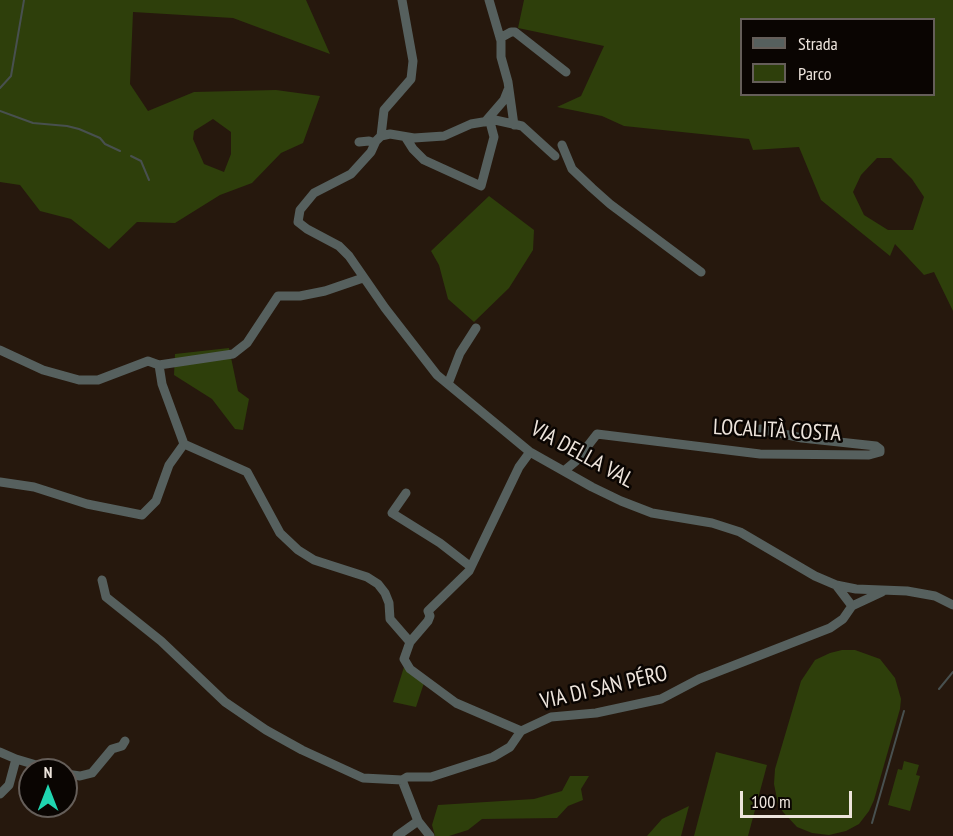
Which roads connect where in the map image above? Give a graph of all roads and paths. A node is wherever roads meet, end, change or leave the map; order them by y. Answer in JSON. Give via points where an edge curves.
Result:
{"nodes":[{"id":1,"x":402,"y":0,"type":"edge"},
{"id":2,"x":489,"y":0,"type":"edge"},
{"id":3,"x":500,"y":38,"type":"junction"},
{"id":4,"x":567,"y":72,"type":"dead end"},
{"id":5,"x":508,"y":90,"type":"junction"},
{"id":6,"x":488,"y":122,"type":"junction"},
{"id":7,"x":514,"y":124,"type":"junction"},
{"id":8,"x":406,"y":138,"type":"junction"},
{"id":9,"x":378,"y":140,"type":"junction"},
{"id":10,"x":360,"y":142,"type":"dead end"},
{"id":11,"x":562,"y":145,"type":"dead end"},
{"id":12,"x":555,"y":156,"type":"dead end"},
{"id":13,"x":700,"y":272,"type":"dead end"},
{"id":14,"x":363,"y":278,"type":"junction"},
{"id":15,"x":476,"y":328,"type":"dead end"},
{"id":16,"x":0,"y":350,"type":"edge"},
{"id":17,"x":159,"y":365,"type":"junction"},
{"id":18,"x":448,"y":384,"type":"junction"},
{"id":19,"x":760,"y":429,"type":"dead end"},
{"id":20,"x":184,"y":444,"type":"junction"},
{"id":21,"x":530,"y":452,"type":"junction"},
{"id":22,"x":564,"y":471,"type":"junction"},
{"id":23,"x":0,"y":482,"type":"edge"},
{"id":24,"x":406,"y":493,"type":"dead end"},
{"id":25,"x":471,"y":567,"type":"junction"},
{"id":26,"x":102,"y":580,"type":"dead end"},
{"id":27,"x":836,"y":585,"type":"junction"},
{"id":28,"x":856,"y":589,"type":"junction"},
{"id":29,"x":884,"y":591,"type":"junction"},
{"id":30,"x":856,"y":605,"type":"junction"},
{"id":31,"x":953,"y":605,"type":"edge"},
{"id":32,"x":410,"y":642,"type":"junction"},
{"id":33,"x":521,"y":731,"type":"junction"},
{"id":34,"x":125,"y":741,"type":"dead end"},
{"id":35,"x":0,"y":752,"type":"edge"},
{"id":36,"x":16,"y":759,"type":"joint"},
{"id":37,"x":78,"y":776,"type":"edge"},
{"id":38,"x":402,"y":780,"type":"junction"},
{"id":39,"x":0,"y":794,"type":"edge"},
{"id":40,"x":418,"y":821,"type":"junction"},
{"id":41,"x":397,"y":836,"type":"edge"},
{"id":42,"x":430,"y":836,"type":"edge"}],
"edges":[{"from":1,"to":9,"type":"street","via":[[413,61],[411,79],[384,110]]},
{"from":2,"to":3,"type":"street"},
{"from":3,"to":4,"type":"street","via":[[511,32],[522,36]]},
{"from":3,"to":5,"type":"street"},
{"from":5,"to":6,"type":"street"},
{"from":5,"to":7,"type":"street"},
{"from":6,"to":7,"type":"street"},
{"from":6,"to":8,"type":"street","via":[[471,124],[444,136]]},
{"from":6,"to":8,"type":"street","via":[[494,137],[481,186],[424,160]]},
{"from":7,"to":12,"type":"street","via":[[528,131]]},
{"from":8,"to":9,"type":"street","via":[[399,134]]},
{"from":9,"to":10,"type":"street"},
{"from":9,"to":14,"type":"street","name":"VIA DELLA VAL","via":[[351,174],[314,193],[300,210],[298,222],[339,246]]},
{"from":11,"to":13,"type":"street","via":[[572,169],[609,204]]},
{"from":14,"to":17,"type":"street","via":[[325,291],[278,296],[248,343],[233,354]]},
{"from":14,"to":18,"type":"street","name":"VIA DELLA VAL"},
{"from":15,"to":18,"type":"street","via":[[460,353]]},
{"from":16,"to":17,"type":"street","via":[[44,370],[79,380],[98,380],[148,361]]},
{"from":17,"to":20,"type":"street"},
{"from":18,"to":21,"type":"street","name":"VIA DELLA VAL"},
{"from":19,"to":22,"type":"street","name":"LOCALITÀ COSTA","via":[[876,446],[880,452],[760,454],[597,434]]},
{"from":20,"to":23,"type":"street","via":[[169,465],[156,501],[142,515]]},
{"from":20,"to":32,"type":"street","via":[[247,472],[280,533],[298,550],[378,584],[389,603],[390,619]]},
{"from":21,"to":22,"type":"street","name":"VIA DELLA VAL"},
{"from":21,"to":25,"type":"street"},
{"from":22,"to":27,"type":"street","name":"VIA DELLA VAL","via":[[652,513],[740,532]]},
{"from":24,"to":25,"type":"street","via":[[392,513]]},
{"from":25,"to":32,"type":"street","via":[[428,611],[428,621]]},
{"from":26,"to":38,"type":"street","via":[[106,597],[161,641],[225,702],[266,730],[363,778]]},
{"from":27,"to":28,"type":"street"},
{"from":27,"to":30,"type":"street"},
{"from":28,"to":29,"type":"street"},
{"from":28,"to":30,"type":"street"},
{"from":29,"to":30,"type":"street","name":"VIA DI SAN PÉRO"},
{"from":29,"to":31,"type":"street","via":[[935,596]]},
{"from":30,"to":33,"type":"street","name":"VIA DI SAN PÉRO","via":[[830,628],[699,679],[661,699],[596,713],[551,717]]},
{"from":32,"to":33,"type":"street","name":"VIA DI SAN PÉRO","via":[[404,659],[410,669],[456,703]]},
{"from":33,"to":38,"type":"street","via":[[510,747],[493,757],[431,777]]},
{"from":34,"to":37,"type":"street","via":[[112,749],[92,773]]},
{"from":35,"to":36,"type":"street"},
{"from":36,"to":39,"type":"street","via":[[9,785]]},
{"from":38,"to":40,"type":"street"},
{"from":40,"to":41,"type":"street"},
{"from":40,"to":42,"type":"street"}]}
